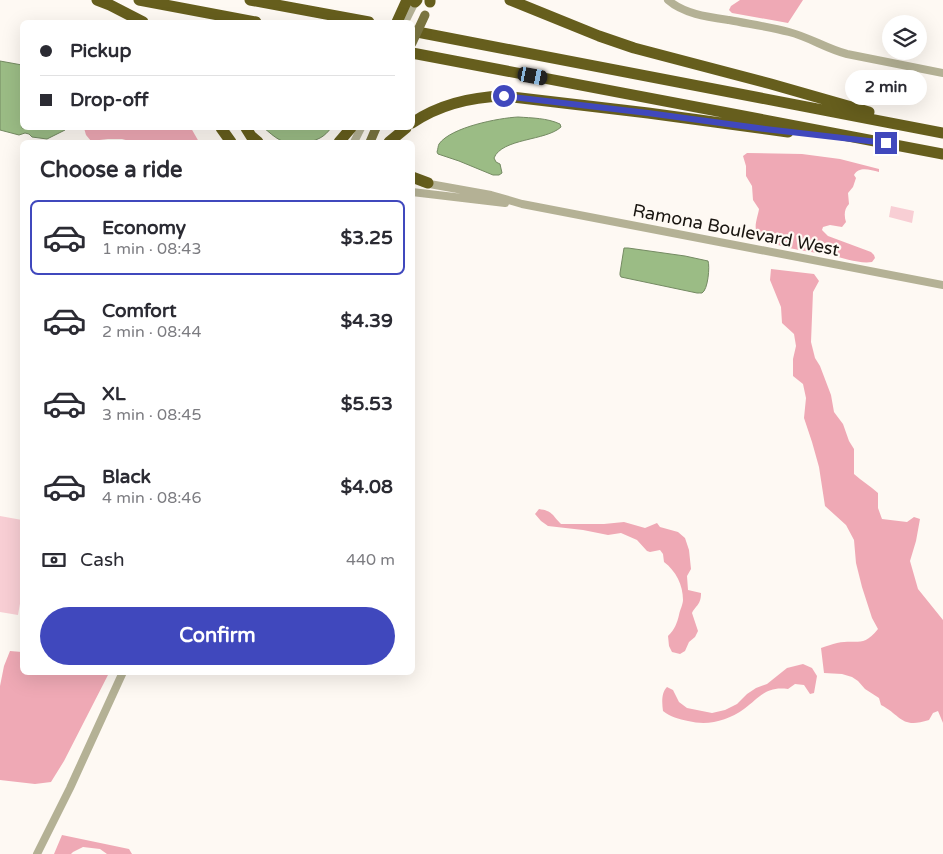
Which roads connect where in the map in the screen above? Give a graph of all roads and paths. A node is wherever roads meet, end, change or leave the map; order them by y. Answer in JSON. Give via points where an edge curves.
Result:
{"nodes":[{"id":1,"x":97,"y":0,"type":"edge"},
{"id":2,"x":139,"y":0,"type":"edge"},
{"id":3,"x":250,"y":0,"type":"edge"},
{"id":4,"x":510,"y":0,"type":"edge"},
{"id":5,"x":668,"y":0,"type":"edge"},
{"id":6,"x":430,"y":1,"type":"edge"},
{"id":7,"x":411,"y":4,"type":"edge"},
{"id":8,"x":139,"y":20,"type":"edge"},
{"id":9,"x":245,"y":20,"type":"edge"},
{"id":10,"x":358,"y":20,"type":"edge"},
{"id":11,"x":399,"y":20,"type":"edge"},
{"id":12,"x":406,"y":20,"type":"edge"},
{"id":13,"x":415,"y":32,"type":"edge"},
{"id":14,"x":415,"y":37,"type":"edge"},
{"id":15,"x":415,"y":54,"type":"edge"},
{"id":16,"x":943,"y":73,"type":"edge"},
{"id":17,"x":415,"y":121,"type":"edge"},
{"id":18,"x":899,"y":124,"type":"junction"},
{"id":19,"x":247,"y":130,"type":"edge"},
{"id":20,"x":349,"y":130,"type":"edge"},
{"id":21,"x":404,"y":130,"type":"edge"},
{"id":22,"x":943,"y":133,"type":"edge"},
{"id":23,"x":256,"y":140,"type":"edge"},
{"id":24,"x":340,"y":140,"type":"edge"},
{"id":25,"x":393,"y":140,"type":"edge"},
{"id":26,"x":886,"y":143,"type":"junction"},
{"id":27,"x":943,"y":154,"type":"edge"},
{"id":28,"x":415,"y":178,"type":"edge"},
{"id":29,"x":415,"y":182,"type":"edge"},
{"id":30,"x":428,"y":183,"type":"junction"},
{"id":31,"x":415,"y":192,"type":"edge"},
{"id":32,"x":522,"y":204,"type":"junction"},
{"id":33,"x":943,"y":285,"type":"edge"},
{"id":34,"x":122,"y":675,"type":"edge"},
{"id":35,"x":127,"y":675,"type":"edge"},
{"id":36,"x":108,"y":705,"type":"junction"},
{"id":37,"x":37,"y":854,"type":"edge"}],
"edges":[{"from":1,"to":8,"type":"highway"},
{"from":2,"to":9,"type":"highway"},
{"from":3,"to":10,"type":"highway"},
{"from":4,"to":18,"type":"highway","via":[[634,48],[865,110]]},
{"from":5,"to":16,"type":"street","via":[[679,8],[699,14],[789,32],[846,54]]},
{"from":6,"to":14,"type":"main road","bridge":true},
{"from":7,"to":11,"type":"highway"},
{"from":7,"to":12,"type":"street"},
{"from":13,"to":18,"type":"highway"},
{"from":15,"to":26,"type":"highway"},
{"from":17,"to":26,"type":"highway","via":[[456,102],[504,96]]},
{"from":18,"to":22,"type":"highway"},
{"from":19,"to":23,"type":"highway"},
{"from":20,"to":24,"type":"highway"},
{"from":21,"to":25,"type":"highway"},
{"from":26,"to":27,"type":"highway"},
{"from":28,"to":30,"type":"highway"},
{"from":29,"to":30,"type":"street","name":"Ramona Boulevard West"},
{"from":30,"to":32,"type":"street","name":"Ramona Boulevard West"},
{"from":31,"to":32,"type":"street","name":"Ramona Boulevard West"},
{"from":32,"to":33,"type":"street","name":"Ramona Boulevard West"},
{"from":34,"to":36,"type":"street"},
{"from":35,"to":36,"type":"street"},
{"from":36,"to":37,"type":"street"}]}
